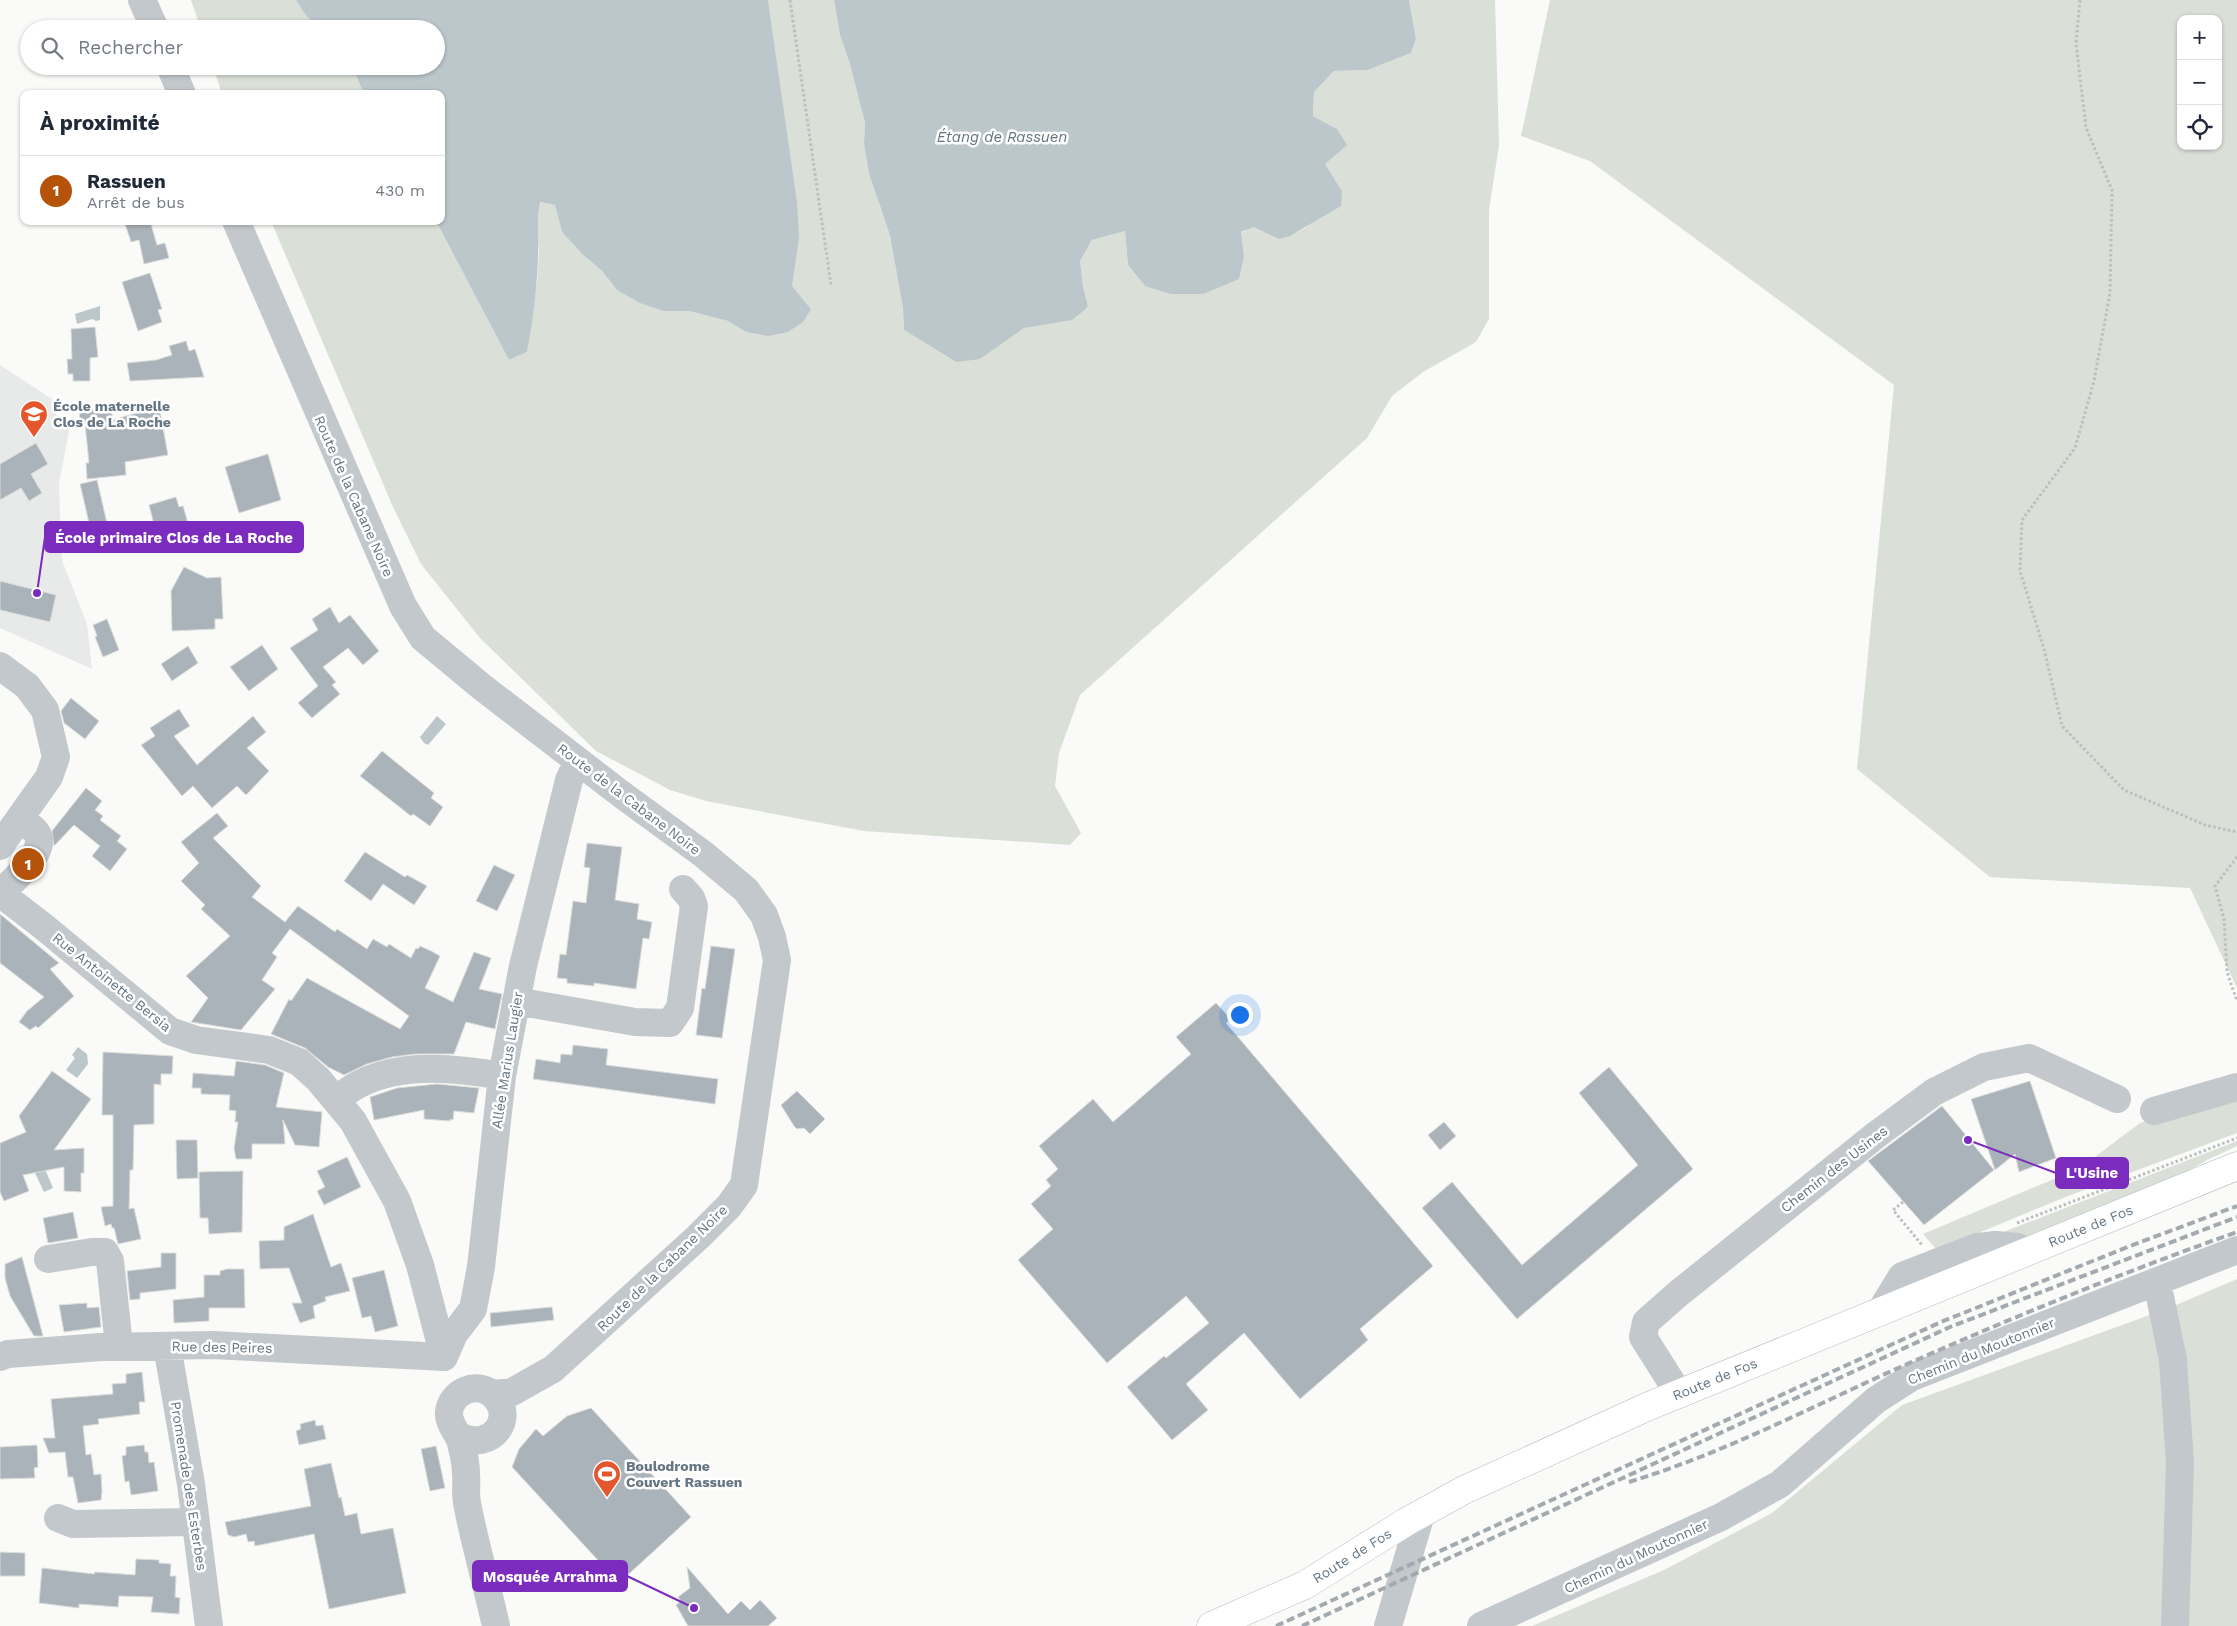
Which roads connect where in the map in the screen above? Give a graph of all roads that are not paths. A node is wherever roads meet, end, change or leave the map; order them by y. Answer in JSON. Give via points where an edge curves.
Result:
{"nodes":[{"id":1,"x":142,"y":0,"type":"edge"},
{"id":2,"x":151,"y":20,"type":"edge"},
{"id":3,"x":174,"y":75,"type":"edge"},
{"id":4,"x":180,"y":90,"type":"edge"},
{"id":5,"x":238,"y":225,"type":"edge"},
{"id":6,"x":0,"y":666,"type":"edge"},
{"id":7,"x":578,"y":761,"type":"junction"},
{"id":8,"x":20,"y":819,"type":"junction"},
{"id":9,"x":0,"y":846,"type":"edge"},
{"id":10,"x":683,"y":889,"type":"dead end"},
{"id":11,"x":0,"y":893,"type":"edge"},
{"id":12,"x":516,"y":1001,"type":"junction"},
{"id":13,"x":502,"y":1076,"type":"junction"},
{"id":14,"x":2237,"y":1087,"type":"edge"},
{"id":15,"x":2117,"y":1099,"type":"dead end"},
{"id":16,"x":336,"y":1100,"type":"junction"},
{"id":17,"x":2154,"y":1110,"type":"dead end"},
{"id":18,"x":2237,"y":1166,"type":"edge"},
{"id":19,"x":2237,"y":1250,"type":"edge"},
{"id":20,"x":48,"y":1258,"type":"dead end"},
{"id":21,"x":2158,"y":1282,"type":"junction"},
{"id":22,"x":119,"y":1346,"type":"junction"},
{"id":23,"x":167,"y":1346,"type":"junction"},
{"id":24,"x":0,"y":1357,"type":"edge"},
{"id":25,"x":444,"y":1357,"type":"junction"},
{"id":26,"x":553,"y":1369,"type":"junction"},
{"id":27,"x":474,"y":1394,"type":"junction"},
{"id":28,"x":1679,"y":1394,"type":"junction"},
{"id":29,"x":495,"y":1430,"type":"junction"},
{"id":30,"x":459,"y":1436,"type":"junction"},
{"id":31,"x":466,"y":1473,"type":"junction"},
{"id":32,"x":1421,"y":1514,"type":"junction"},
{"id":33,"x":58,"y":1518,"type":"dead end"},
{"id":34,"x":196,"y":1522,"type":"junction"},
{"id":35,"x":209,"y":1626,"type":"edge"},
{"id":36,"x":496,"y":1626,"type":"edge"},
{"id":37,"x":1211,"y":1626,"type":"edge"},
{"id":38,"x":1388,"y":1626,"type":"edge"},
{"id":39,"x":1481,"y":1626,"type":"edge"},
{"id":40,"x":2175,"y":1626,"type":"edge"}],
"edges":[{"from":1,"to":2,"type":"street"},
{"from":3,"to":4,"type":"street"},
{"from":5,"to":7,"type":"street","name":"Route de la Cabane Noire","via":[[399,597],[422,638]]},
{"from":6,"to":8,"type":"street","via":[[27,686],[45,710],[56,757],[50,777]]},
{"from":7,"to":12,"type":"street","name":"Allée Marius Laugier","via":[[569,780]]},
{"from":7,"to":26,"type":"street","name":"Route de la Cabane Noire","via":[[746,890],[764,916],[777,960],[744,1185],[729,1206],[698,1237]]},
{"from":8,"to":9,"type":"street"},
{"from":8,"to":11,"type":"street","via":[[36,832],[40,840],[28,864]]},
{"from":10,"to":12,"type":"street","via":[[694,906],[680,1008],[670,1024],[635,1022]]},
{"from":11,"to":16,"type":"street","name":"Rue Antoinette Bersia","via":[[170,1031],[196,1040],[269,1050],[299,1062]]},
{"from":12,"to":13,"type":"street","name":"Allée Marius Laugier"},
{"from":13,"to":16,"type":"street","via":[[406,1069],[357,1084]]},
{"from":13,"to":25,"type":"street","name":"Allée Marius Laugier","via":[[481,1267],[473,1309],[454,1334]]},
{"from":14,"to":17,"type":"street"},
{"from":15,"to":28,"type":"street","name":"Chemin des Usines","via":[[2029,1058],[1984,1067],[1934,1092],[1876,1135],[1646,1322],[1643,1338]]},
{"from":16,"to":25,"type":"street","name":"Rue Antoinette Bersia","via":[[353,1121],[397,1201],[420,1265]]},
{"from":18,"to":28,"type":"main road","name":"Route de Fos"},
{"from":19,"to":21,"type":"street","name":"Chemin du Moutonnier"},
{"from":20,"to":22,"type":"street","via":[[105,1252],[110,1261]]},
{"from":21,"to":39,"type":"street","name":"Chemin du Moutonnier","via":[[1912,1377],[1876,1400],[1780,1484],[1721,1517]]},
{"from":21,"to":40,"type":"street","via":[[2173,1360],[2180,1463]]},
{"from":22,"to":23,"type":"street","name":"Rue des Peires"},
{"from":22,"to":24,"type":"street","name":"Rue des Peires"},
{"from":23,"to":25,"type":"street","name":"Rue des Peires","via":[[244,1346]]},
{"from":23,"to":34,"type":"street","name":"Promenade des Esterbes"},
{"from":25,"to":27,"type":"street"},
{"from":26,"to":27,"type":"street","name":"Route de la Cabane Noire","via":[[512,1392]]},
{"from":26,"to":29,"type":"street","name":"Route de la Cabane Noire","via":[[538,1392]]},
{"from":27,"to":29,"type":"street","via":[[500,1405]]},
{"from":27,"to":30,"type":"street","via":[[449,1410],[451,1426]]},
{"from":28,"to":32,"type":"main road","name":"Route de Fos","via":[[1464,1490]]},
{"from":29,"to":30,"type":"street","via":[[473,1442]]},
{"from":29,"to":31,"type":"street"},
{"from":30,"to":31,"type":"street"},
{"from":31,"to":36,"type":"street","via":[[464,1487]]},
{"from":32,"to":37,"type":"main road","name":"Route de Fos","via":[[1305,1584]]},
{"from":32,"to":38,"type":"street"},
{"from":33,"to":34,"type":"street","via":[[73,1524]]},
{"from":34,"to":35,"type":"street","name":"Promenade des Esterbes"}]}
